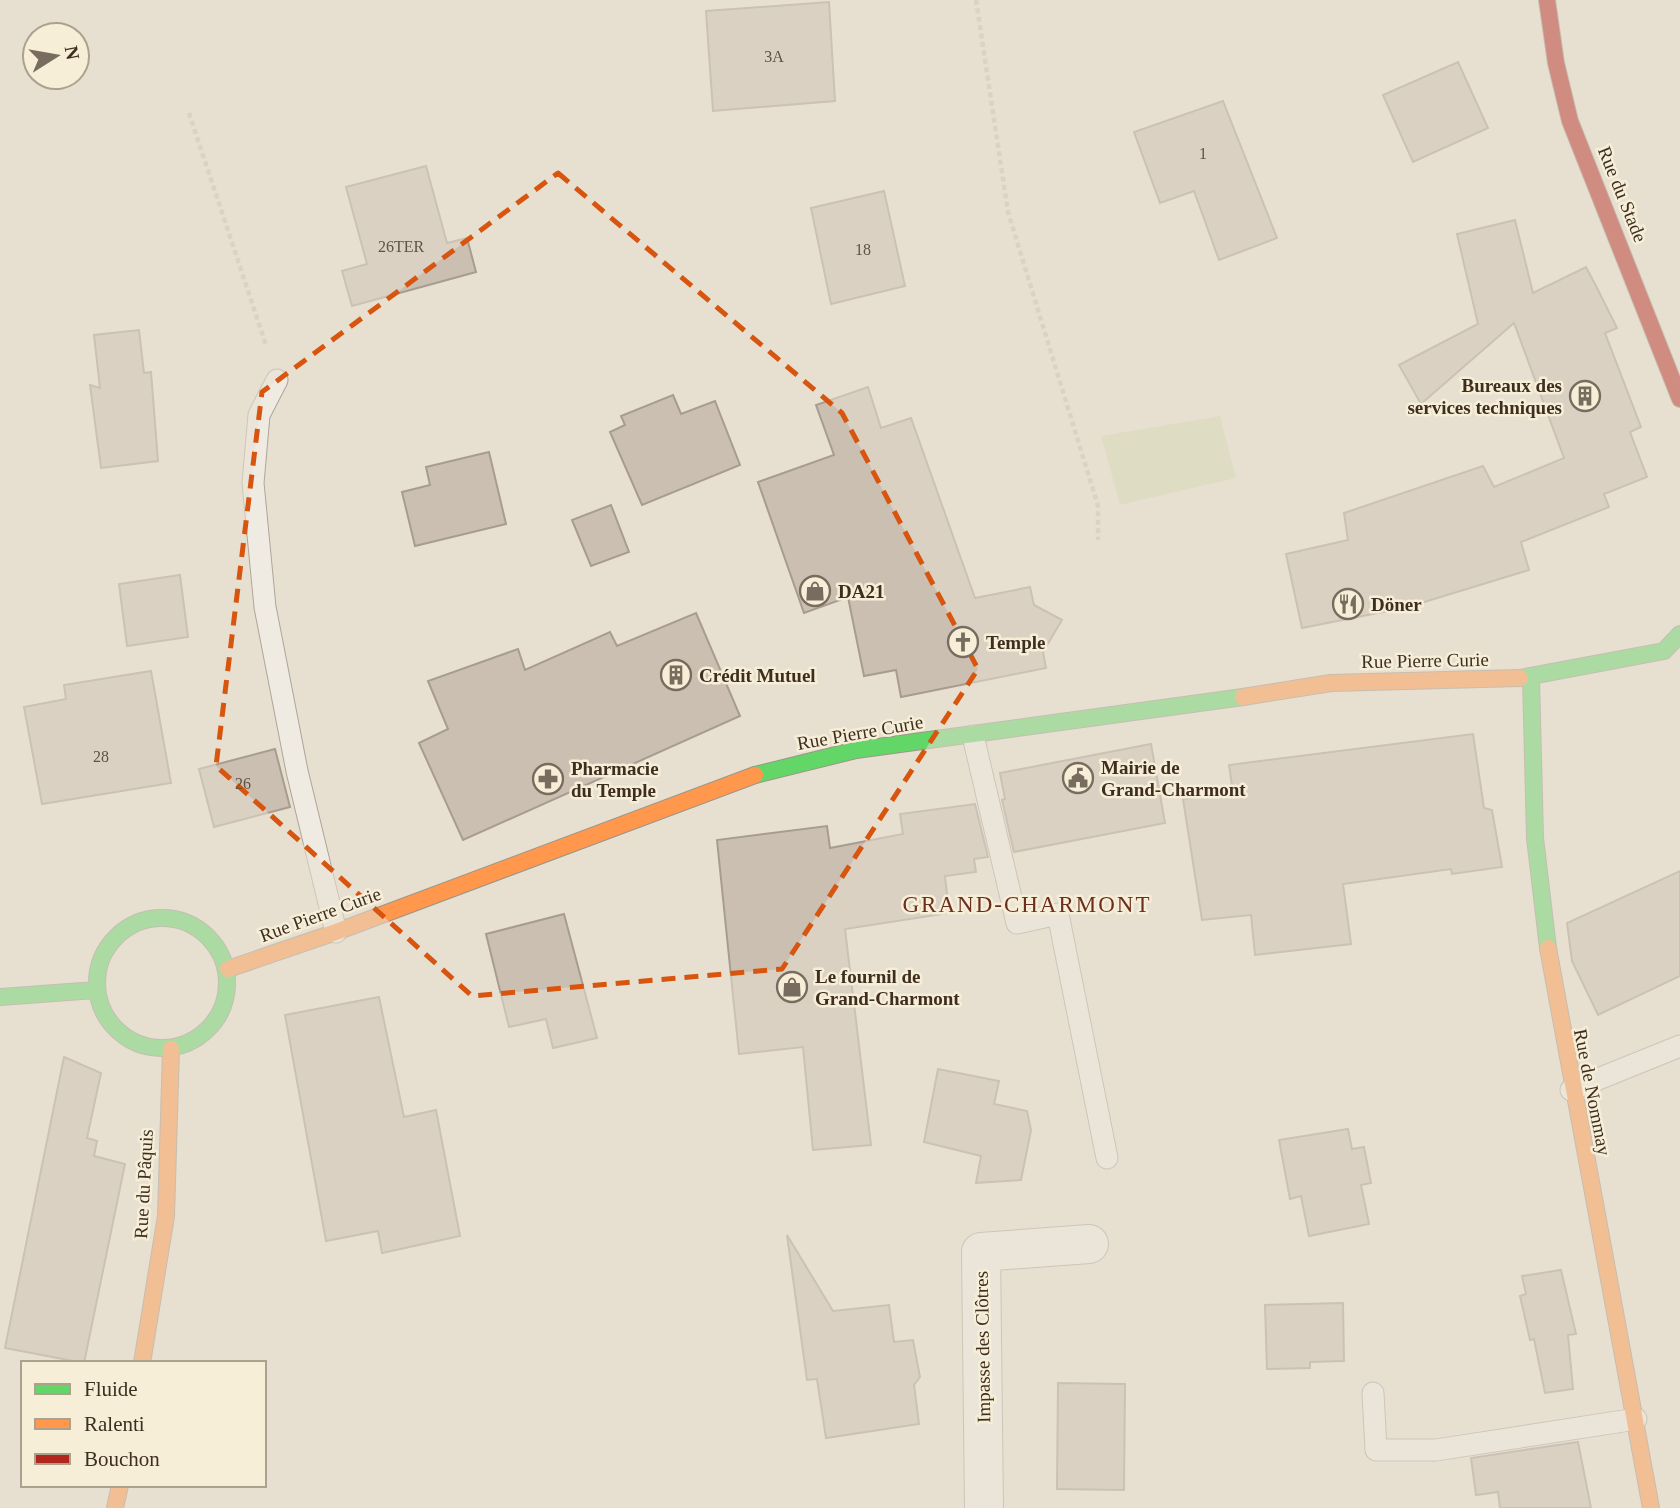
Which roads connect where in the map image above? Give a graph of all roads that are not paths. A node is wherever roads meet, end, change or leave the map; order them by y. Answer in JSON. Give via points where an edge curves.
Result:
{"nodes":[{"id":1,"x":1547,"y":0,"type":"edge"},
{"id":2,"x":277,"y":380,"type":"road end"},
{"id":3,"x":1680,"y":399,"type":"edge"},
{"id":4,"x":1680,"y":634,"type":"edge"},
{"id":5,"x":1531,"y":678,"type":"junction"},
{"id":6,"x":973,"y":736,"type":"junction"},
{"id":7,"x":336,"y":932,"type":"junction"},
{"id":8,"x":228,"y":969,"type":"junction"},
{"id":9,"x":96,"y":990,"type":"junction"},
{"id":10,"x":0,"y":997,"type":"edge"},
{"id":11,"x":1680,"y":1046,"type":"edge"},
{"id":12,"x":171,"y":1049,"type":"junction"},
{"id":13,"x":1571,"y":1090,"type":"junction"},
{"id":14,"x":1107,"y":1158,"type":"dead end"},
{"id":15,"x":1089,"y":1244,"type":"dead end"},
{"id":16,"x":142,"y":1361,"type":"edge"},
{"id":17,"x":1373,"y":1393,"type":"dead end"},
{"id":18,"x":1636,"y":1419,"type":"junction"},
{"id":19,"x":120,"y":1487,"type":"edge"},
{"id":20,"x":115,"y":1508,"type":"edge"},
{"id":21,"x":984,"y":1508,"type":"edge"},
{"id":22,"x":1651,"y":1508,"type":"edge"}],
"edges":[{"from":1,"to":3,"type":"street","name":"Rue du Stade","via":[[1570,121]]},
{"from":2,"to":7,"type":"lane","via":[[259,415],[253,483],[265,607],[297,771]]},
{"from":4,"to":5,"type":"street","name":"Rue Pierre Curie","via":[[1664,651]]},
{"from":5,"to":6,"type":"street","name":"Rue Pierre Curie","via":[[1331,683]]},
{"from":5,"to":13,"type":"street","name":"Rue de Nommay","via":[[1539,887]]},
{"from":6,"to":7,"type":"street","name":"Rue Pierre Curie","via":[[856,750],[766,771]]},
{"from":6,"to":14,"type":"lane","via":[[1017,923],[1058,914]]},
{"from":7,"to":8,"type":"street","name":"Rue Pierre Curie"},
{"from":8,"to":9,"type":"street","via":[[208,934],[172,916],[133,923],[103,951]]},
{"from":8,"to":12,"type":"street","via":[[225,1005],[204,1035]]},
{"from":9,"to":10,"type":"street"},
{"from":9,"to":12,"type":"street","via":[[109,1023],[137,1044]]},
{"from":11,"to":13,"type":"lane"},
{"from":12,"to":16,"type":"street","name":"Rue du Pâquis","via":[[166,1216]]},
{"from":13,"to":18,"type":"street","name":"Rue de Nommay"},
{"from":15,"to":21,"type":"street","name":"Impasse des Clôtres","via":[[981,1252]]},
{"from":17,"to":18,"type":"lane","via":[[1376,1450],[1436,1450]]},
{"from":18,"to":22,"type":"street","name":"Rue de Nommay"},
{"from":19,"to":20,"type":"street"}]}
